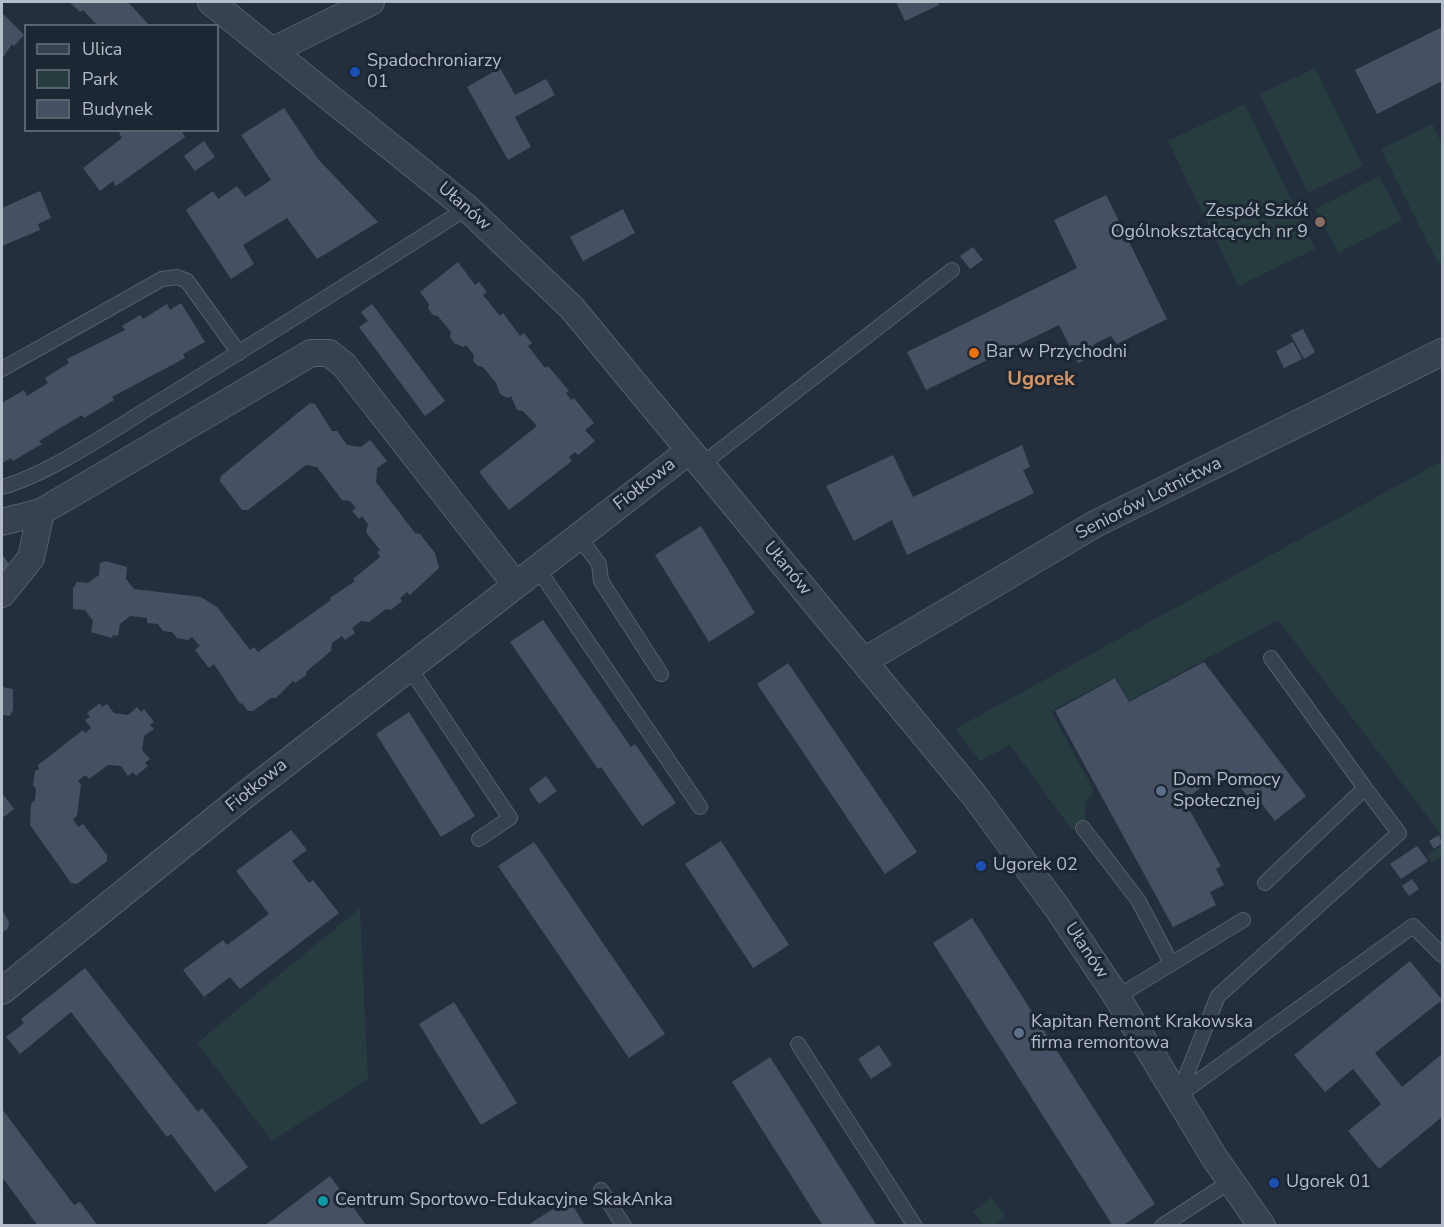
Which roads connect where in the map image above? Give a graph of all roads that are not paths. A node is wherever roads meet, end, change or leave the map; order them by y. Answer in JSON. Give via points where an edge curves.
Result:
{"nodes":[{"id":1,"x":211,"y":2,"type":"edge"},
{"id":2,"x":371,"y":2,"type":"edge"},
{"id":3,"x":272,"y":51,"type":"junction"},
{"id":4,"x":467,"y":208,"type":"junction"},
{"id":5,"x":952,"y":270,"type":"dead end"},
{"id":6,"x":239,"y":352,"type":"junction"},
{"id":7,"x":1443,"y":352,"type":"edge"},
{"id":8,"x":2,"y":369,"type":"edge"},
{"id":9,"x":695,"y":458,"type":"junction"},
{"id":10,"x":2,"y":487,"type":"edge"},
{"id":11,"x":40,"y":512,"type":"junction"},
{"id":12,"x":2,"y":522,"type":"edge"},
{"id":13,"x":579,"y":537,"type":"junction"},
{"id":14,"x":538,"y":569,"type":"junction"},
{"id":15,"x":516,"y":585,"type":"junction"},
{"id":16,"x":2,"y":594,"type":"edge"},
{"id":17,"x":1271,"y":658,"type":"dead end"},
{"id":18,"x":864,"y":661,"type":"junction"},
{"id":19,"x":409,"y":667,"type":"junction"},
{"id":20,"x":661,"y":674,"type":"dead end"},
{"id":21,"x":1365,"y":788,"type":"junction"},
{"id":22,"x":700,"y":807,"type":"dead end"},
{"id":23,"x":1083,"y":828,"type":"dead end"},
{"id":24,"x":479,"y":839,"type":"dead end"},
{"id":25,"x":1265,"y":883,"type":"dead end"},
{"id":26,"x":1243,"y":920,"type":"dead end"},
{"id":27,"x":1443,"y":955,"type":"edge"},
{"id":28,"x":1171,"y":963,"type":"junction"},
{"id":29,"x":2,"y":991,"type":"edge"},
{"id":30,"x":1117,"y":997,"type":"junction"},
{"id":31,"x":798,"y":1044,"type":"dead end"},
{"id":32,"x":1178,"y":1096,"type":"junction"},
{"id":33,"x":1231,"y":1181,"type":"junction"},
{"id":34,"x":601,"y":1190,"type":"dead end"},
{"id":35,"x":624,"y":1226,"type":"edge"},
{"id":36,"x":915,"y":1226,"type":"edge"},
{"id":37,"x":1162,"y":1226,"type":"edge"},
{"id":38,"x":1262,"y":1226,"type":"edge"}],
"edges":[{"from":1,"to":3,"type":"street","name":"Ułanów"},
{"from":2,"to":3,"type":"street"},
{"from":3,"to":4,"type":"street","name":"Ułanów"},
{"from":4,"to":6,"type":"lane"},
{"from":4,"to":9,"type":"street","name":"Ułanów","via":[[572,308]]},
{"from":5,"to":9,"type":"lane"},
{"from":6,"to":8,"type":"lane","via":[[187,281],[177,277],[162,279]]},
{"from":6,"to":10,"type":"lane","via":[[23,481]]},
{"from":7,"to":18,"type":"street","name":"Seniorów Lotnictwa","via":[[1095,524]]},
{"from":9,"to":13,"type":"street","name":"Fiołkowa"},
{"from":9,"to":18,"type":"street","name":"Ułanów"},
{"from":11,"to":12,"type":"street"},
{"from":11,"to":15,"type":"street","via":[[311,353],[329,353],[344,365]]},
{"from":11,"to":16,"type":"street","via":[[31,558]]},
{"from":13,"to":14,"type":"street","name":"Fiołkowa"},
{"from":13,"to":20,"type":"lane","via":[[599,564],[601,581]]},
{"from":14,"to":15,"type":"street","name":"Fiołkowa"},
{"from":14,"to":22,"type":"lane"},
{"from":15,"to":19,"type":"street","name":"Fiołkowa"},
{"from":17,"to":21,"type":"lane"},
{"from":18,"to":30,"type":"street","name":"Ułanów","via":[[974,795]]},
{"from":19,"to":24,"type":"lane","via":[[510,818]]},
{"from":19,"to":29,"type":"street","name":"Fiołkowa"},
{"from":21,"to":25,"type":"lane"},
{"from":21,"to":32,"type":"lane","via":[[1399,833],[1218,996]]},
{"from":23,"to":28,"type":"lane","via":[[1138,900]]},
{"from":26,"to":28,"type":"lane"},
{"from":27,"to":32,"type":"lane","via":[[1413,926]]},
{"from":28,"to":30,"type":"lane"},
{"from":30,"to":32,"type":"street","name":"Ułanów"},
{"from":31,"to":36,"type":"lane"},
{"from":32,"to":33,"type":"street","name":"Ułanów"},
{"from":33,"to":37,"type":"lane"},
{"from":33,"to":38,"type":"street","name":"Ułanów"},
{"from":34,"to":35,"type":"lane"}]}
